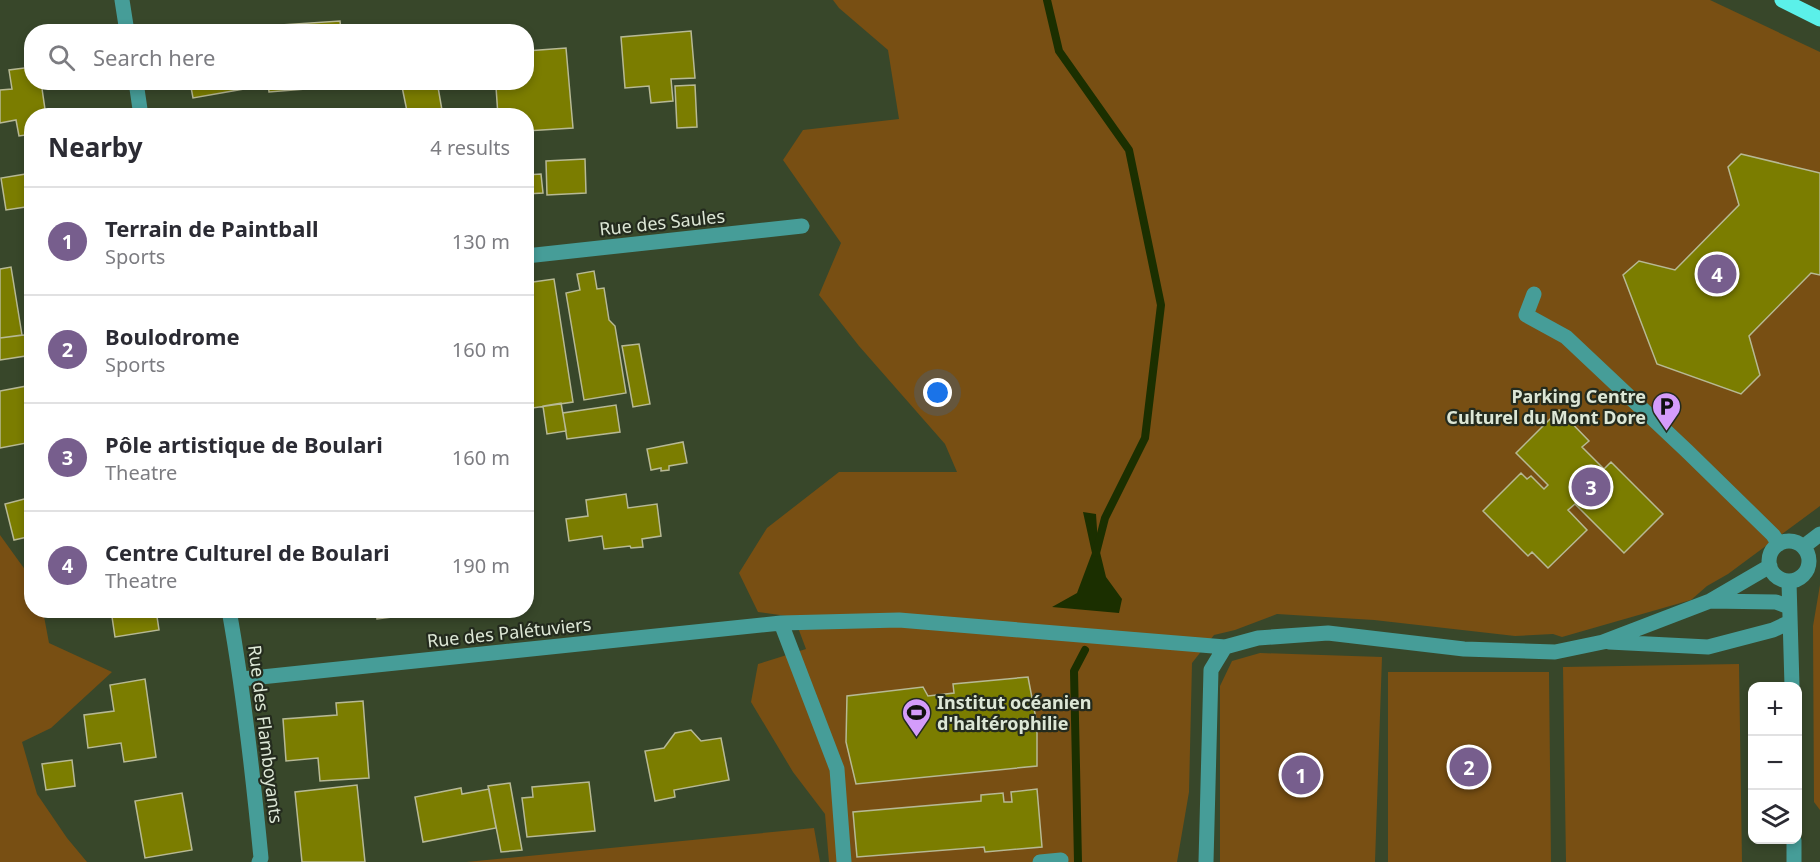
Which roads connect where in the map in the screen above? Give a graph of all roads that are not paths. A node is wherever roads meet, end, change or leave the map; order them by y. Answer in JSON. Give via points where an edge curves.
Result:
{"nodes":[{"id":1,"x":122,"y":0,"type":"edge"},
{"id":2,"x":1782,"y":0,"type":"edge"},
{"id":3,"x":1820,"y":19,"type":"edge"},
{"id":4,"x":126,"y":24,"type":"edge"},
{"id":5,"x":137,"y":90,"type":"edge"},
{"id":6,"x":140,"y":108,"type":"edge"},
{"id":7,"x":802,"y":226,"type":"dead end"},
{"id":8,"x":534,"y":255,"type":"edge"},
{"id":9,"x":1534,"y":294,"type":"dead end"},
{"id":10,"x":1820,"y":534,"type":"edge"},
{"id":11,"x":1779,"y":544,"type":"junction"},
{"id":12,"x":1803,"y":546,"type":"junction"},
{"id":13,"x":1770,"y":566,"type":"junction"},
{"id":14,"x":1790,"y":582,"type":"junction"},
{"id":15,"x":1710,"y":601,"type":"junction"},
{"id":16,"x":1789,"y":614,"type":"junction"},
{"id":17,"x":230,"y":618,"type":"edge"},
{"id":18,"x":781,"y":623,"type":"junction"},
{"id":19,"x":1603,"y":642,"type":"junction"},
{"id":20,"x":1225,"y":647,"type":"junction"},
{"id":21,"x":242,"y":680,"type":"junction"},
{"id":22,"x":1792,"y":682,"type":"edge"},
{"id":23,"x":1794,"y":844,"type":"edge"},
{"id":24,"x":1061,"y":860,"type":"dead end"},
{"id":25,"x":259,"y":862,"type":"edge"},
{"id":26,"x":844,"y":862,"type":"edge"},
{"id":27,"x":1040,"y":862,"type":"edge"},
{"id":28,"x":1206,"y":862,"type":"edge"},
{"id":29,"x":1794,"y":862,"type":"edge"}],
"edges":[{"from":1,"to":4,"type":"street"},
{"from":2,"to":3,"type":"main road"},
{"from":5,"to":6,"type":"street"},
{"from":7,"to":8,"type":"street","name":"Rue des Saules"},
{"from":9,"to":11,"type":"street","via":[[1526,315],[1566,337]]},
{"from":10,"to":12,"type":"street"},
{"from":11,"to":12,"type":"street","via":[[1792,541]]},
{"from":11,"to":13,"type":"street","via":[[1770,554]]},
{"from":12,"to":14,"type":"street","via":[[1808,552],[1809,566],[1802,577]]},
{"from":13,"to":14,"type":"street","via":[[1776,577]]},
{"from":13,"to":15,"type":"street"},
{"from":14,"to":16,"type":"street"},
{"from":15,"to":16,"type":"street","via":[[1776,602]]},
{"from":15,"to":19,"type":"street"},
{"from":16,"to":19,"type":"street","via":[[1773,630],[1708,647]]},
{"from":16,"to":22,"type":"street"},
{"from":17,"to":21,"type":"street","name":"Rue des Flamboyants"},
{"from":18,"to":20,"type":"street","name":"Rue des Palétuviers","via":[[899,620]]},
{"from":18,"to":21,"type":"street","name":"Rue des Palétuviers"},
{"from":18,"to":26,"type":"street","via":[[837,769]]},
{"from":19,"to":20,"type":"street","via":[[1555,652],[1464,649],[1328,633],[1258,638]]},
{"from":20,"to":28,"type":"street","via":[[1210,670]]},
{"from":21,"to":25,"type":"street","name":"Rue des Flamboyants"},
{"from":23,"to":29,"type":"street"},
{"from":24,"to":27,"type":"street"}]}
